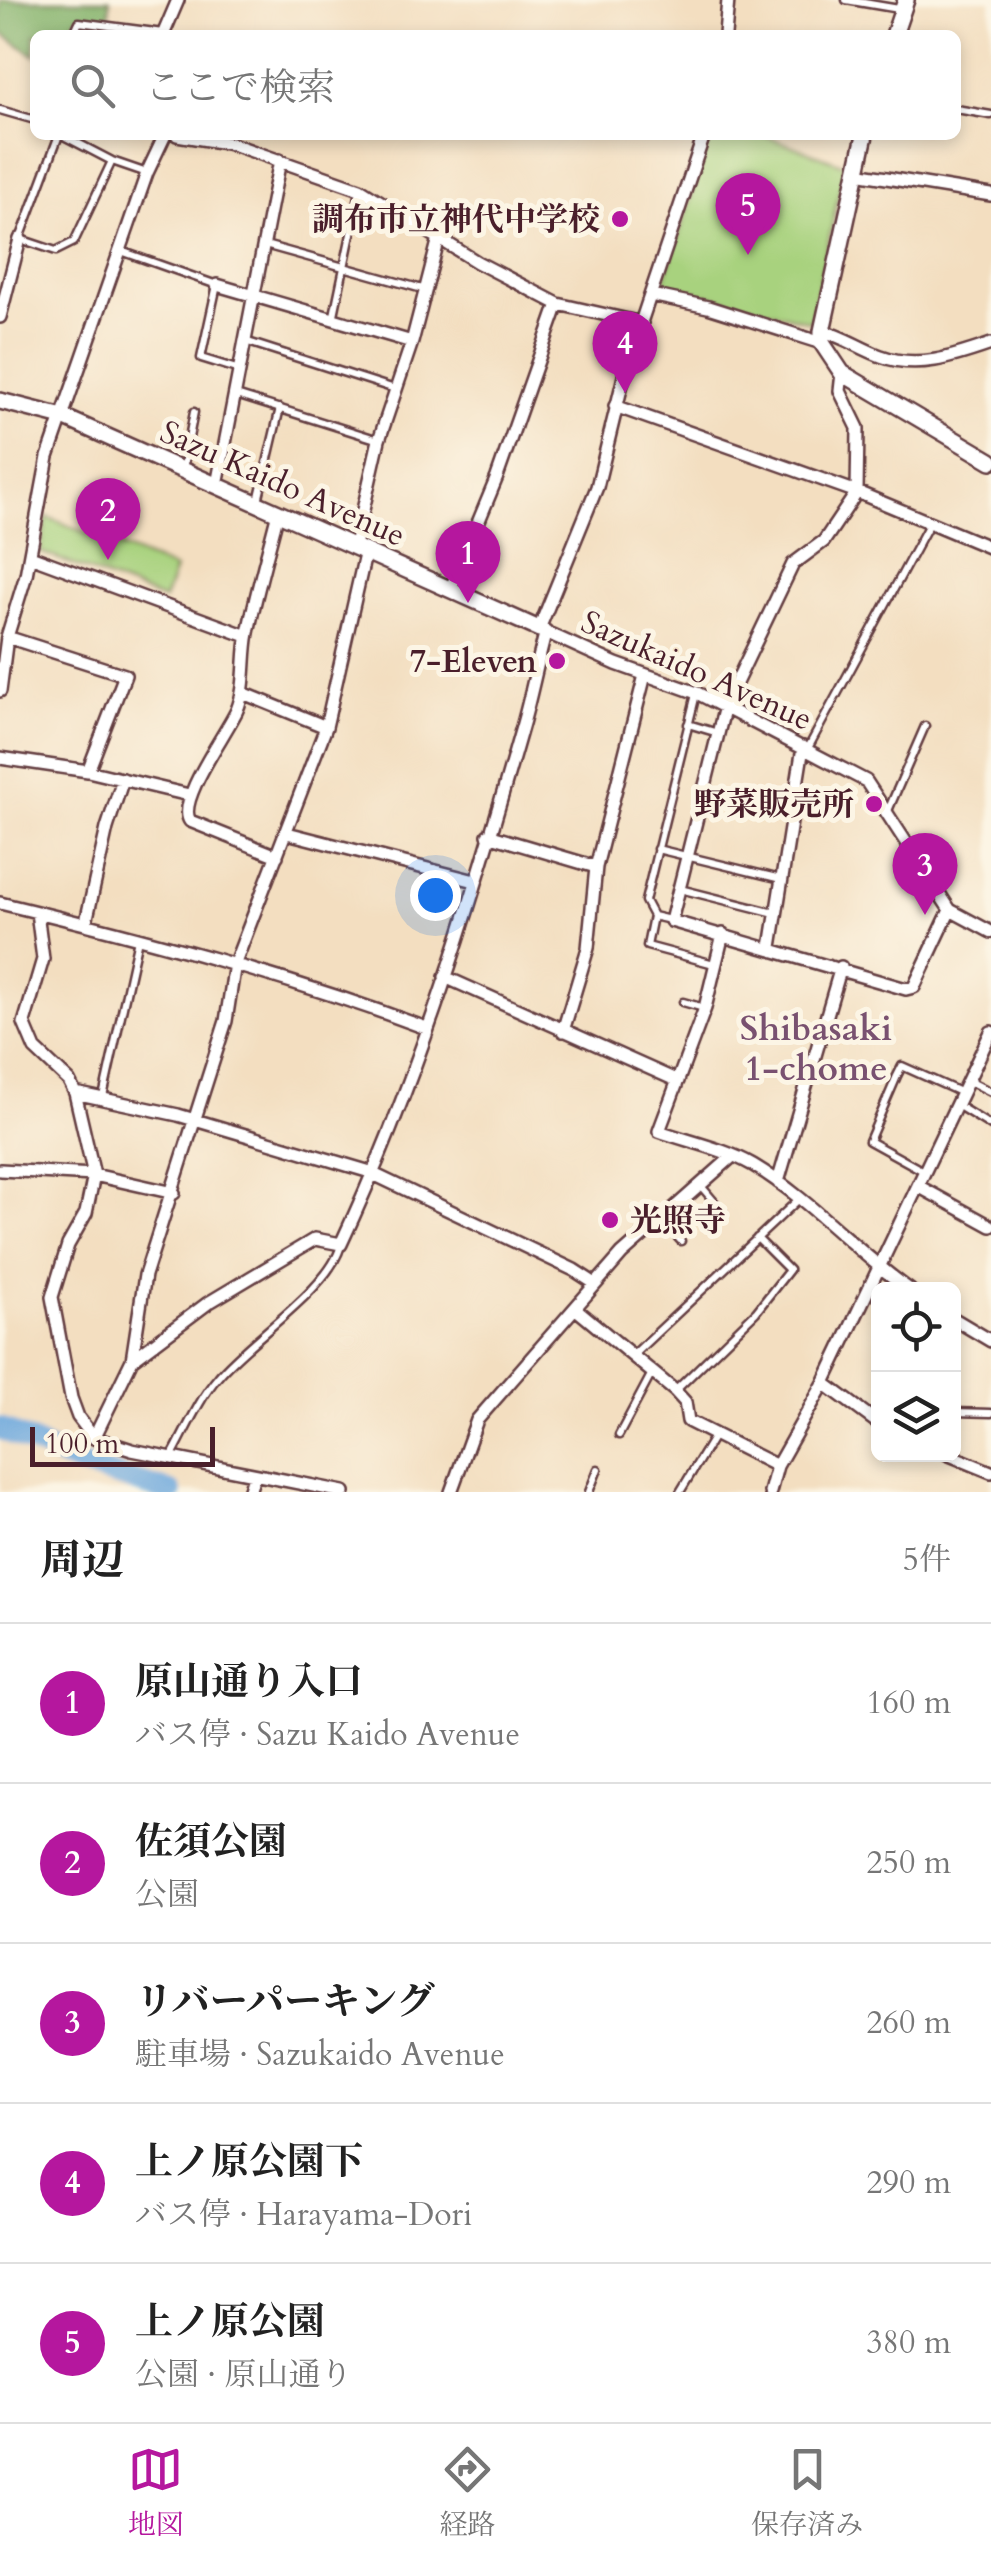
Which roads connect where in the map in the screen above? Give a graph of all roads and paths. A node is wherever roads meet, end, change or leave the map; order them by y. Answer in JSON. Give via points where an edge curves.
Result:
{"nodes":[{"id":1,"x":178,"y":0,"type":"edge"},
{"id":2,"x":728,"y":0,"type":"edge"},
{"id":3,"x":846,"y":0,"type":"edge"},
{"id":4,"x":905,"y":5,"type":"edge"},
{"id":5,"x":75,"y":30,"type":"edge"},
{"id":6,"x":135,"y":30,"type":"edge"},
{"id":7,"x":165,"y":30,"type":"edge"},
{"id":8,"x":725,"y":30,"type":"edge"},
{"id":9,"x":901,"y":30,"type":"edge"},
{"id":10,"x":0,"y":110,"type":"edge"},
{"id":11,"x":961,"y":110,"type":"edge"},
{"id":12,"x":991,"y":115,"type":"edge"},
{"id":13,"x":30,"y":119,"type":"edge"},
{"id":14,"x":58,"y":140,"type":"edge"},
{"id":15,"x":70,"y":140,"type":"edge"},
{"id":16,"x":163,"y":140,"type":"edge"},
{"id":17,"x":208,"y":140,"type":"edge"},
{"id":18,"x":702,"y":140,"type":"edge"},
{"id":19,"x":864,"y":140,"type":"edge"},
{"id":20,"x":280,"y":160,"type":"junction"},
{"id":21,"x":112,"y":161,"type":"junction"},
{"id":22,"x":147,"y":173,"type":"junction"},
{"id":23,"x":856,"y":173,"type":"junction"},
{"id":24,"x":360,"y":189,"type":"junction"},
{"id":25,"x":991,"y":195,"type":"edge"},
{"id":26,"x":438,"y":238,"type":"junction"},
{"id":27,"x":20,"y":239,"type":"junction"},
{"id":28,"x":264,"y":244,"type":"junction"},
{"id":29,"x":120,"y":250,"type":"junction"},
{"id":30,"x":344,"y":266,"type":"junction"},
{"id":31,"x":217,"y":285,"type":"junction"},
{"id":32,"x":426,"y":290,"type":"junction"},
{"id":33,"x":651,"y":295,"type":"junction"},
{"id":34,"x":254,"y":297,"type":"junction"},
{"id":35,"x":558,"y":304,"type":"junction"},
{"id":36,"x":0,"y":318,"type":"edge"},
{"id":37,"x":333,"y":320,"type":"junction"},
{"id":38,"x":642,"y":324,"type":"junction"},
{"id":39,"x":822,"y":337,"type":"junction"},
{"id":40,"x":245,"y":341,"type":"junction"},
{"id":41,"x":412,"y":342,"type":"junction"},
{"id":42,"x":991,"y":344,"type":"edge"},
{"id":43,"x":240,"y":370,"type":"junction"},
{"id":44,"x":842,"y":373,"type":"junction"},
{"id":45,"x":395,"y":389,"type":"junction"},
{"id":46,"x":235,"y":395,"type":"junction"},
{"id":47,"x":0,"y":401,"type":"edge"},
{"id":48,"x":615,"y":406,"type":"junction"},
{"id":49,"x":280,"y":408,"type":"junction"},
{"id":50,"x":194,"y":412,"type":"dead end"},
{"id":51,"x":63,"y":417,"type":"junction"},
{"id":52,"x":379,"y":440,"type":"junction"},
{"id":53,"x":991,"y":461,"type":"edge"},
{"id":54,"x":183,"y":470,"type":"junction"},
{"id":55,"x":217,"y":485,"type":"junction"},
{"id":56,"x":858,"y":492,"type":"junction"},
{"id":57,"x":258,"y":503,"type":"junction"},
{"id":58,"x":278,"y":512,"type":"junction"},
{"id":59,"x":930,"y":524,"type":"junction"},
{"id":60,"x":361,"y":548,"type":"junction"},
{"id":61,"x":991,"y":548,"type":"edge"},
{"id":62,"x":30,"y":556,"type":"junction"},
{"id":63,"x":451,"y":588,"type":"junction"},
{"id":64,"x":542,"y":630,"type":"junction"},
{"id":65,"x":247,"y":636,"type":"junction"},
{"id":66,"x":6,"y":637,"type":"junction"},
{"id":67,"x":645,"y":675,"type":"junction"},
{"id":68,"x":0,"y":690,"type":"edge"},
{"id":69,"x":243,"y":693,"type":"junction"},
{"id":70,"x":697,"y":693,"type":"junction"},
{"id":71,"x":725,"y":706,"type":"junction"},
{"id":72,"x":688,"y":724,"type":"junction"},
{"id":73,"x":925,"y":726,"type":"dead end"},
{"id":74,"x":326,"y":727,"type":"junction"},
{"id":75,"x":718,"y":733,"type":"junction"},
{"id":76,"x":805,"y":749,"type":"junction"},
{"id":77,"x":0,"y":758,"type":"edge"},
{"id":78,"x":88,"y":771,"type":"junction"},
{"id":79,"x":123,"y":779,"type":"junction"},
{"id":80,"x":189,"y":795,"type":"junction"},
{"id":81,"x":886,"y":814,"type":"junction"},
{"id":82,"x":287,"y":833,"type":"junction"},
{"id":83,"x":488,"y":835,"type":"junction"},
{"id":84,"x":657,"y":849,"type":"junction"},
{"id":85,"x":277,"y":856,"type":"junction"},
{"id":86,"x":687,"y":856,"type":"junction"},
{"id":87,"x":596,"y":866,"type":"junction"},
{"id":88,"x":781,"y":879,"type":"junction"},
{"id":89,"x":475,"y":881,"type":"junction"},
{"id":90,"x":679,"y":889,"type":"junction"},
{"id":91,"x":0,"y":903,"type":"edge"},
{"id":92,"x":950,"y":910,"type":"junction"},
{"id":93,"x":38,"y":912,"type":"junction"},
{"id":94,"x":776,"y":913,"type":"junction"},
{"id":95,"x":653,"y":916,"type":"junction"},
{"id":96,"x":671,"y":921,"type":"junction"},
{"id":97,"x":86,"y":922,"type":"junction"},
{"id":98,"x":991,"y":932,"type":"edge"},
{"id":99,"x":723,"y":934,"type":"junction"},
{"id":100,"x":139,"y":937,"type":"junction"},
{"id":101,"x":771,"y":947,"type":"junction"},
{"id":102,"x":235,"y":963,"type":"junction"},
{"id":103,"x":716,"y":965,"type":"junction"},
{"id":104,"x":841,"y":968,"type":"junction"},
{"id":105,"x":444,"y":977,"type":"junction"},
{"id":106,"x":683,"y":1002,"type":"dead end"},
{"id":107,"x":705,"y":1008,"type":"junction"},
{"id":108,"x":426,"y":1028,"type":"junction"},
{"id":109,"x":563,"y":1031,"type":"junction"},
{"id":110,"x":989,"y":1041,"type":"edge"},
{"id":111,"x":678,"y":1081,"type":"junction"},
{"id":112,"x":991,"y":1092,"type":"edge"},
{"id":113,"x":75,"y":1093,"type":"junction"},
{"id":114,"x":963,"y":1093,"type":"junction"},
{"id":115,"x":102,"y":1098,"type":"junction"},
{"id":116,"x":195,"y":1120,"type":"junction"},
{"id":117,"x":991,"y":1126,"type":"edge"},
{"id":118,"x":733,"y":1156,"type":"junction"},
{"id":119,"x":0,"y":1170,"type":"edge"},
{"id":120,"x":924,"y":1172,"type":"junction"},
{"id":121,"x":94,"y":1175,"type":"junction"},
{"id":122,"x":374,"y":1175,"type":"junction"},
{"id":123,"x":778,"y":1182,"type":"junction"},
{"id":124,"x":700,"y":1185,"type":"junction"},
{"id":125,"x":918,"y":1186,"type":"junction"},
{"id":126,"x":174,"y":1193,"type":"junction"},
{"id":127,"x":798,"y":1200,"type":"junction"},
{"id":128,"x":723,"y":1212,"type":"dead end"},
{"id":129,"x":662,"y":1219,"type":"junction"},
{"id":130,"x":991,"y":1226,"type":"edge"},
{"id":131,"x":757,"y":1238,"type":"junction"},
{"id":132,"x":682,"y":1241,"type":"dead end"},
{"id":133,"x":341,"y":1244,"type":"junction"},
{"id":134,"x":880,"y":1269,"type":"junction"},
{"id":135,"x":899,"y":1282,"type":"edge"},
{"id":136,"x":594,"y":1283,"type":"junction"},
{"id":137,"x":576,"y":1309,"type":"junction"},
{"id":138,"x":961,"y":1323,"type":"edge"},
{"id":139,"x":991,"y":1342,"type":"edge"},
{"id":140,"x":632,"y":1356,"type":"junction"},
{"id":141,"x":132,"y":1360,"type":"junction"},
{"id":142,"x":652,"y":1374,"type":"junction"},
{"id":143,"x":824,"y":1383,"type":"junction"},
{"id":144,"x":675,"y":1391,"type":"junction"},
{"id":145,"x":961,"y":1412,"type":"edge"},
{"id":146,"x":991,"y":1413,"type":"edge"},
{"id":147,"x":871,"y":1418,"type":"edge"},
{"id":148,"x":619,"y":1434,"type":"dead end"},
{"id":149,"x":714,"y":1436,"type":"junction"},
{"id":150,"x":94,"y":1438,"type":"junction"},
{"id":151,"x":170,"y":1460,"type":"junction"},
{"id":152,"x":961,"y":1460,"type":"edge"},
{"id":153,"x":777,"y":1466,"type":"junction"},
{"id":154,"x":598,"y":1469,"type":"dead end"},
{"id":155,"x":991,"y":1472,"type":"edge"},
{"id":156,"x":252,"y":1483,"type":"edge"},
{"id":157,"x":344,"y":1492,"type":"edge"},
{"id":158,"x":450,"y":1492,"type":"edge"},
{"id":159,"x":589,"y":1492,"type":"edge"},
{"id":160,"x":680,"y":1492,"type":"edge"},
{"id":161,"x":770,"y":1492,"type":"edge"}],
"edges":[{"from":1,"to":7,"type":"street"},
{"from":2,"to":8,"type":"street"},
{"from":3,"to":4,"type":"lane"},
{"from":4,"to":9,"type":"street"},
{"from":5,"to":6,"type":"lane","via":[[79,22]]},
{"from":10,"to":13,"type":"lane"},
{"from":11,"to":12,"type":"lane"},
{"from":14,"to":27,"type":"lane"},
{"from":15,"to":21,"type":"lane"},
{"from":16,"to":22,"type":"street"},
{"from":17,"to":20,"type":"street"},
{"from":18,"to":33,"type":"street"},
{"from":19,"to":23,"type":"street"},
{"from":20,"to":24,"type":"street"},
{"from":20,"to":28,"type":"street"},
{"from":21,"to":22,"type":"lane"},
{"from":21,"to":27,"type":"lane","via":[[74,242],[56,251]]},
{"from":22,"to":29,"type":"street"},
{"from":23,"to":25,"type":"street"},
{"from":23,"to":39,"type":"street"},
{"from":24,"to":26,"type":"street"},
{"from":24,"to":30,"type":"lane"},
{"from":26,"to":32,"type":"street"},
{"from":26,"to":35,"type":"street"},
{"from":27,"to":36,"type":"street"},
{"from":28,"to":30,"type":"lane"},
{"from":28,"to":34,"type":"street"},
{"from":29,"to":31,"type":"lane"},
{"from":29,"to":51,"type":"street"},
{"from":30,"to":32,"type":"lane"},
{"from":30,"to":37,"type":"lane"},
{"from":31,"to":34,"type":"street"},
{"from":31,"to":43,"type":"lane","via":[[201,358]]},
{"from":32,"to":41,"type":"street"},
{"from":33,"to":38,"type":"street"},
{"from":33,"to":39,"type":"street"},
{"from":34,"to":37,"type":"street"},
{"from":34,"to":40,"type":"street"},
{"from":35,"to":38,"type":"street"},
{"from":35,"to":63,"type":"street"},
{"from":37,"to":41,"type":"street"},
{"from":38,"to":48,"type":"street"},
{"from":39,"to":42,"type":"street","via":[[837,334],[886,358],[912,362],[948,359]]},
{"from":39,"to":44,"type":"street"},
{"from":40,"to":43,"type":"street"},
{"from":40,"to":45,"type":"lane"},
{"from":41,"to":45,"type":"street"},
{"from":43,"to":46,"type":"street"},
{"from":44,"to":53,"type":"street"},
{"from":44,"to":56,"type":"street","via":[[840,391],[858,428]]},
{"from":45,"to":52,"type":"street"},
{"from":46,"to":49,"type":"lane"},
{"from":46,"to":55,"type":"street"},
{"from":47,"to":51,"type":"street","name":"Sazu Kaido Avenue"},
{"from":48,"to":56,"type":"street"},
{"from":48,"to":64,"type":"street","via":[[597,487]]},
{"from":49,"to":52,"type":"lane"},
{"from":49,"to":57,"type":"lane"},
{"from":50,"to":54,"type":"lane"},
{"from":51,"to":54,"type":"street","name":"Sazu Kaido Avenue"},
{"from":51,"to":62,"type":"street","via":[[48,457]]},
{"from":52,"to":60,"type":"street"},
{"from":54,"to":55,"type":"street","name":"Sazu Kaido Avenue"},
{"from":55,"to":57,"type":"street","name":"Sazu Kaido Avenue"},
{"from":56,"to":59,"type":"street"},
{"from":56,"to":71,"type":"street","via":[[824,541],[793,564]]},
{"from":57,"to":58,"type":"street","name":"Sazu Kaido Avenue"},
{"from":58,"to":60,"type":"street","name":"Sazu Kaido Avenue"},
{"from":58,"to":65,"type":"street"},
{"from":59,"to":61,"type":"street"},
{"from":59,"to":76,"type":"lane"},
{"from":60,"to":63,"type":"street","name":"Sazu Kaido Avenue"},
{"from":60,"to":74,"type":"street"},
{"from":62,"to":65,"type":"street"},
{"from":62,"to":66,"type":"street"},
{"from":63,"to":64,"type":"street","name":"Sazu Kaido Avenue"},
{"from":64,"to":67,"type":"street","name":"Sazukaido Avenue"},
{"from":64,"to":83,"type":"street","via":[[523,725]]},
{"from":65,"to":69,"type":"street"},
{"from":66,"to":68,"type":"street"},
{"from":66,"to":78,"type":"street","via":[[125,675]]},
{"from":67,"to":70,"type":"street","name":"Sazukaido Avenue"},
{"from":67,"to":87,"type":"street"},
{"from":69,"to":74,"type":"street"},
{"from":69,"to":80,"type":"street"},
{"from":70,"to":71,"type":"street","name":"Sazukaido Avenue"},
{"from":70,"to":72,"type":"lane"},
{"from":71,"to":75,"type":"street"},
{"from":71,"to":76,"type":"street","name":"Sazukaido Avenue"},
{"from":72,"to":75,"type":"lane"},
{"from":72,"to":84,"type":"lane"},
{"from":73,"to":81,"type":"lane"},
{"from":74,"to":82,"type":"street"},
{"from":75,"to":86,"type":"street"},
{"from":76,"to":81,"type":"street","name":"Sazukaido Avenue","via":[[866,781]]},
{"from":76,"to":88,"type":"street"},
{"from":77,"to":78,"type":"street"},
{"from":78,"to":79,"type":"street"},
{"from":79,"to":80,"type":"street"},
{"from":79,"to":97,"type":"street"},
{"from":80,"to":85,"type":"street","via":[[186,818]]},
{"from":81,"to":92,"type":"street","name":"Sazukaido Avenue"},
{"from":82,"to":85,"type":"street"},
{"from":82,"to":89,"type":"street"},
{"from":83,"to":87,"type":"street"},
{"from":83,"to":89,"type":"street"},
{"from":84,"to":86,"type":"lane"},
{"from":84,"to":95,"type":"lane","via":[[644,901]]},
{"from":85,"to":102,"type":"street"},
{"from":86,"to":88,"type":"lane"},
{"from":86,"to":90,"type":"street"},
{"from":87,"to":109,"type":"street","via":[[588,948]]},
{"from":88,"to":94,"type":"street"},
{"from":89,"to":105,"type":"street"},
{"from":90,"to":94,"type":"lane"},
{"from":90,"to":96,"type":"street"},
{"from":91,"to":93,"type":"street"},
{"from":92,"to":98,"type":"street","name":"Sazukaido Avenue"},
{"from":92,"to":104,"type":"street","via":[[914,987]]},
{"from":93,"to":97,"type":"street"},
{"from":93,"to":113,"type":"street","via":[[43,959],[24,1023],[36,1049]]},
{"from":94,"to":101,"type":"street"},
{"from":95,"to":96,"type":"lane"},
{"from":95,"to":103,"type":"lane","via":[[647,946]]},
{"from":96,"to":99,"type":"street"},
{"from":97,"to":100,"type":"street"},
{"from":99,"to":101,"type":"street"},
{"from":99,"to":103,"type":"street"},
{"from":100,"to":102,"type":"street"},
{"from":100,"to":115,"type":"lane"},
{"from":101,"to":104,"type":"street"},
{"from":102,"to":108,"type":"street"},
{"from":102,"to":116,"type":"street","via":[[226,1021]]},
{"from":103,"to":107,"type":"street"},
{"from":104,"to":123,"type":"street"},
{"from":105,"to":108,"type":"street"},
{"from":105,"to":109,"type":"street"},
{"from":106,"to":107,"type":"lane"},
{"from":107,"to":111,"type":"street"},
{"from":108,"to":122,"type":"street"},
{"from":109,"to":111,"type":"street"},
{"from":110,"to":114,"type":"street"},
{"from":111,"to":118,"type":"street","via":[[659,1132]]},
{"from":112,"to":114,"type":"lane"},
{"from":113,"to":115,"type":"street"},
{"from":113,"to":121,"type":"street"},
{"from":114,"to":117,"type":"lane"},
{"from":114,"to":120,"type":"street"},
{"from":114,"to":120,"type":"lane","via":[[902,1066],[897,1076],[869,1142]]},
{"from":115,"to":116,"type":"street"},
{"from":116,"to":122,"type":"street"},
{"from":116,"to":126,"type":"street"},
{"from":118,"to":123,"type":"street"},
{"from":118,"to":124,"type":"street"},
{"from":119,"to":121,"type":"street"},
{"from":120,"to":125,"type":"street"},
{"from":121,"to":126,"type":"street"},
{"from":121,"to":150,"type":"street","via":[[52,1298],[70,1398]]},
{"from":122,"to":133,"type":"street"},
{"from":122,"to":136,"type":"street"},
{"from":123,"to":127,"type":"street"},
{"from":124,"to":128,"type":"lane"},
{"from":124,"to":129,"type":"street"},
{"from":125,"to":130,"type":"street"},
{"from":125,"to":134,"type":"street"},
{"from":126,"to":141,"type":"street","via":[[145,1275]]},
{"from":127,"to":131,"type":"lane"},
{"from":127,"to":134,"type":"street"},
{"from":129,"to":132,"type":"lane"},
{"from":129,"to":136,"type":"street"},
{"from":131,"to":140,"type":"lane"},
{"from":131,"to":144,"type":"lane","via":[[789,1270]]},
{"from":133,"to":141,"type":"street","via":[[314,1239],[208,1303]]},
{"from":133,"to":151,"type":"lane","via":[[333,1264],[216,1378]]},
{"from":134,"to":135,"type":"street"},
{"from":134,"to":143,"type":"street"},
{"from":136,"to":137,"type":"street"},
{"from":137,"to":140,"type":"street"},
{"from":137,"to":158,"type":"street","via":[[477,1420]]},
{"from":138,"to":139,"type":"street"},
{"from":140,"to":142,"type":"street"},
{"from":141,"to":150,"type":"street"},
{"from":142,"to":144,"type":"street"},
{"from":142,"to":148,"type":"lane"},
{"from":143,"to":147,"type":"street"},
{"from":143,"to":153,"type":"street"},
{"from":144,"to":149,"type":"street","via":[[688,1420]]},
{"from":145,"to":146,"type":"lane"},
{"from":149,"to":153,"type":"street"},
{"from":149,"to":160,"type":"lane"},
{"from":150,"to":151,"type":"street"},
{"from":151,"to":156,"type":"street"},
{"from":152,"to":155,"type":"street"},
{"from":153,"to":161,"type":"street"},
{"from":154,"to":159,"type":"lane"},
{"from":156,"to":157,"type":"street"}]}
